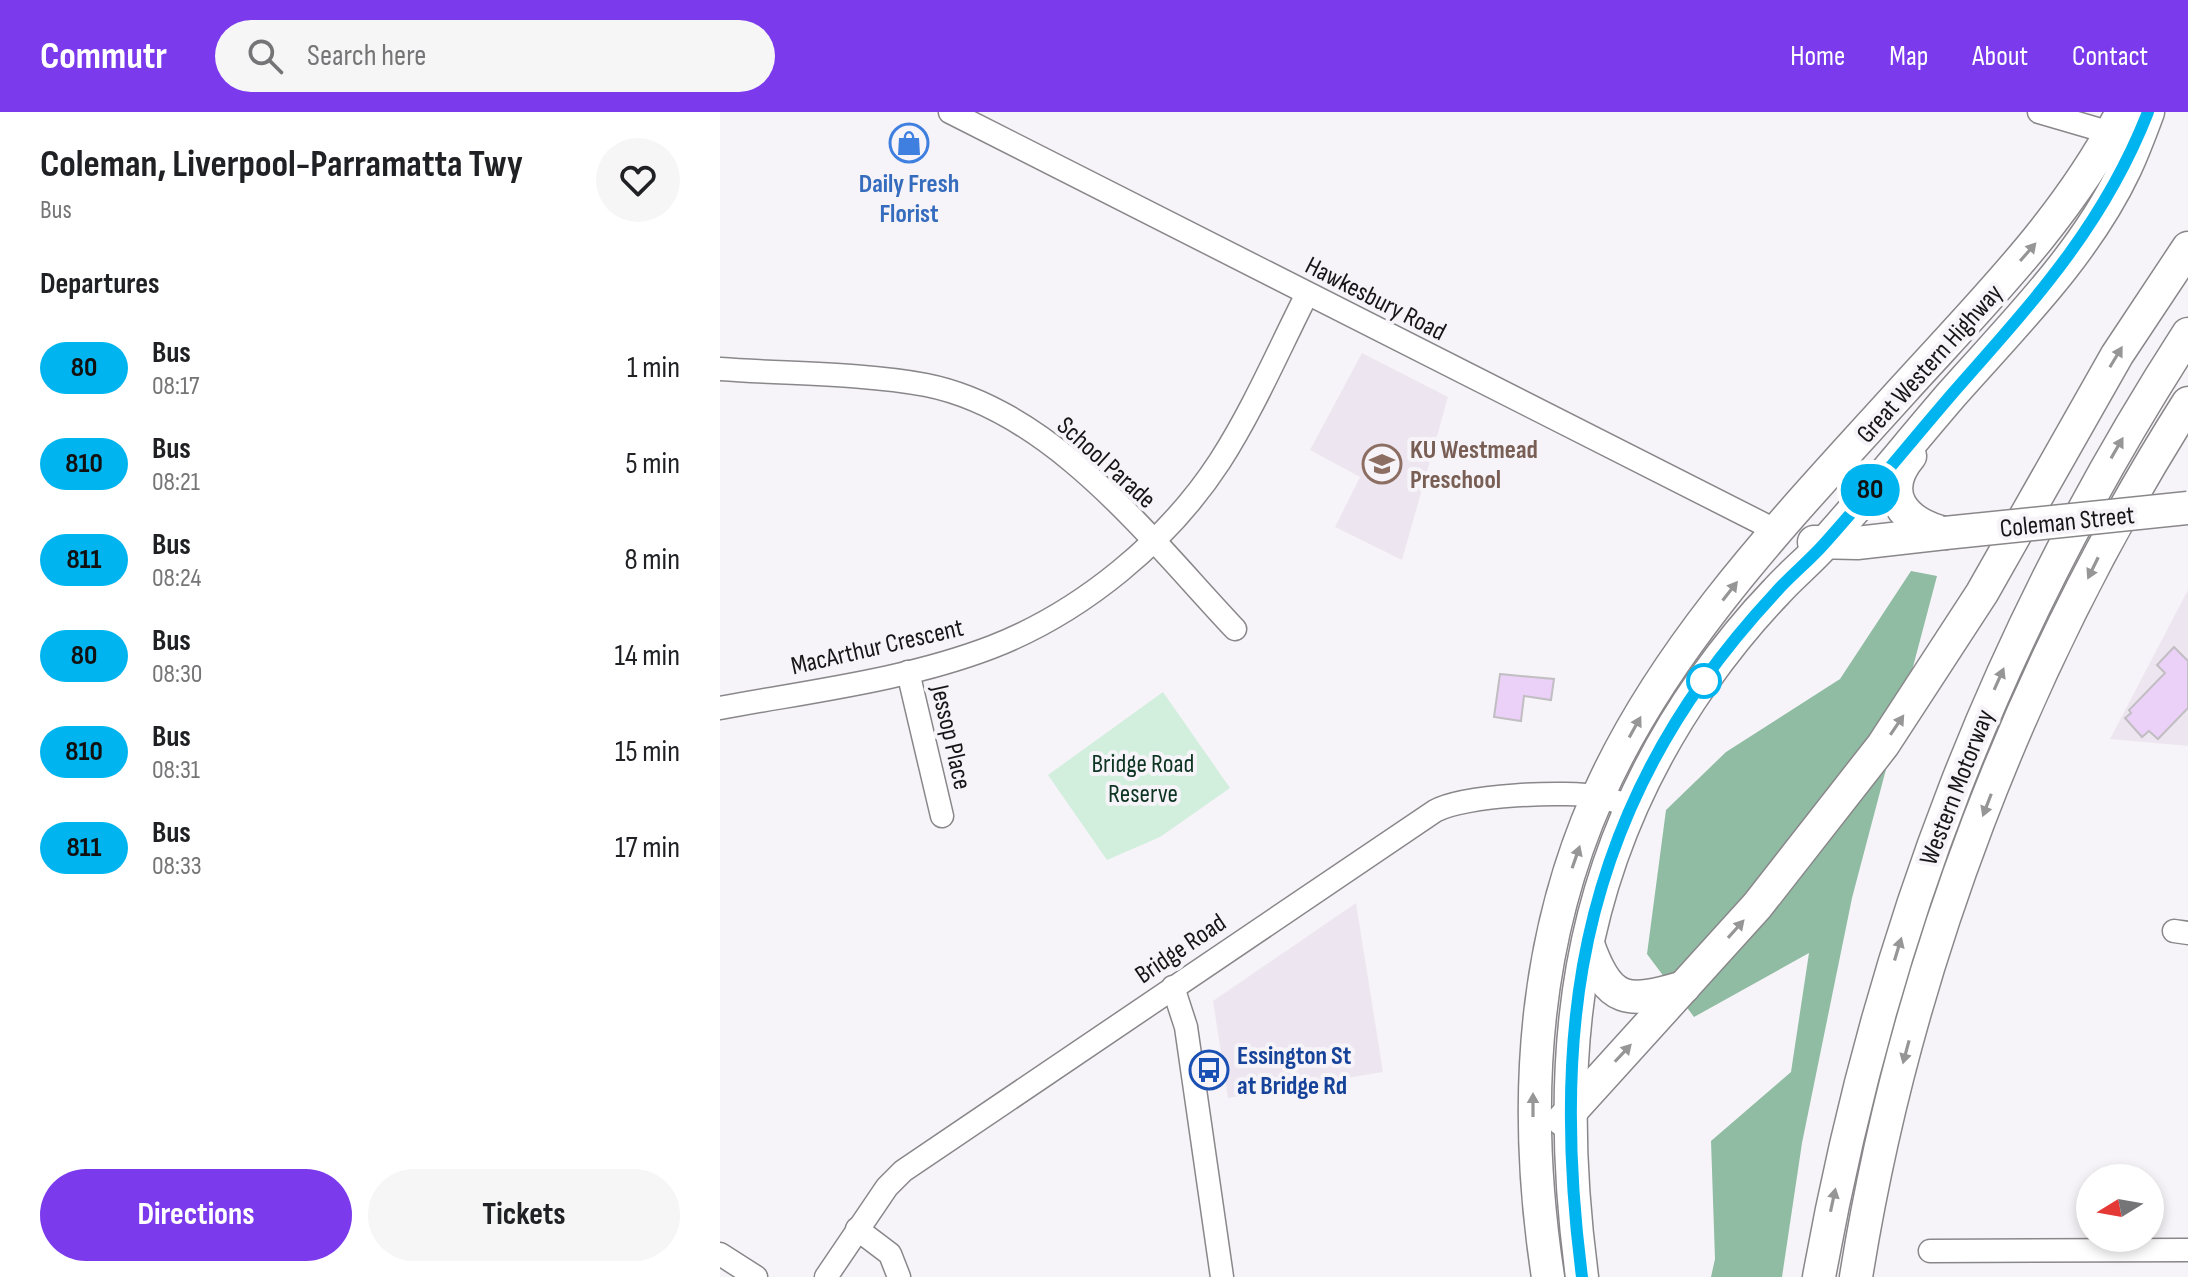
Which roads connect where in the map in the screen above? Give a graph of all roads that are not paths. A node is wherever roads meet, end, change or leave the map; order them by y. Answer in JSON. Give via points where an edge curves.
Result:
{"nodes":[{"id":1,"x":950,"y":112,"type":"edge"},
{"id":2,"x":2039,"y":112,"type":"edge"},
{"id":3,"x":2148,"y":112,"type":"edge"},
{"id":4,"x":2116,"y":123,"type":"edge"},
{"id":5,"x":2188,"y":248,"type":"edge"},
{"id":6,"x":1307,"y":294,"type":"junction"},
{"id":7,"x":2188,"y":334,"type":"edge"},
{"id":8,"x":720,"y":369,"type":"edge"},
{"id":9,"x":2188,"y":403,"type":"edge"},
{"id":10,"x":1944,"y":404,"type":"junction"},
{"id":11,"x":2188,"y":508,"type":"edge"},
{"id":12,"x":1777,"y":531,"type":"junction"},
{"id":13,"x":1945,"y":533,"type":"junction"},
{"id":14,"x":1152,"y":541,"type":"junction"},
{"id":15,"x":1823,"y":545,"type":"junction"},
{"id":16,"x":1235,"y":629,"type":"dead end"},
{"id":17,"x":908,"y":672,"type":"junction"},
{"id":18,"x":720,"y":708,"type":"edge"},
{"id":19,"x":1598,"y":796,"type":"junction"},
{"id":20,"x":1630,"y":806,"type":"junction"},
{"id":21,"x":942,"y":816,"type":"dead end"},
{"id":22,"x":1588,"y":944,"type":"junction"},
{"id":23,"x":1173,"y":987,"type":"junction"},
{"id":24,"x":1684,"y":987,"type":"junction"},
{"id":25,"x":1569,"y":1109,"type":"junction"},
{"id":26,"x":857,"y":1229,"type":"junction"},
{"id":27,"x":2188,"y":1250,"type":"edge"},
{"id":28,"x":1930,"y":1251,"type":"dead end"},
{"id":29,"x":720,"y":1254,"type":"edge"},
{"id":30,"x":1548,"y":1272,"type":"edge"},
{"id":31,"x":756,"y":1277,"type":"edge"},
{"id":32,"x":826,"y":1277,"type":"edge"},
{"id":33,"x":899,"y":1277,"type":"edge"},
{"id":34,"x":1222,"y":1277,"type":"edge"},
{"id":35,"x":1582,"y":1277,"type":"edge"},
{"id":36,"x":1819,"y":1277,"type":"edge"},
{"id":37,"x":1856,"y":1277,"type":"edge"}],
"edges":[{"from":1,"to":6,"type":"street","name":"Hawkesbury Road"},
{"from":2,"to":4,"type":"street"},
{"from":3,"to":10,"type":"highway","name":"Great Western Highway","via":[[2125,169],[2088,231]]},
{"from":12,"to":4,"type":"highway","name":"Great Western Highway","one_way":true,"via":[[2032,247],[2075,193]]},
{"from":24,"to":5,"type":"highway","one_way":true,"via":[[1757,906],[1883,745],[1982,593],[2117,355]]},
{"from":6,"to":12,"type":"street","name":"Hawkesbury Road"},
{"from":6,"to":14,"type":"street","name":"MacArthur Crescent","via":[[1219,462]]},
{"from":36,"to":7,"type":"highway","name":"Western Motorway","one_way":true,"via":[[1867,1050],[1958,775],[2071,529]]},
{"from":8,"to":14,"type":"street","name":"School Parade","via":[[916,384],[977,403],[1057,449]]},
{"from":9,"to":37,"type":"highway","name":"Western Motorway","one_way":true,"via":[[2106,542],[1989,798],[1917,1008]]},
{"from":10,"to":13,"type":"highway","via":[[1930,433],[1897,473],[1895,490],[1910,517]]},
{"from":10,"to":15,"type":"highway","name":"Great Western Highway"},
{"from":11,"to":13,"type":"highway","name":"Coleman Street","bridge":true},
{"from":12,"to":15,"type":"highway","name":"Coleman Street"},
{"from":19,"to":12,"type":"highway","name":"Great Western Highway","one_way":true,"via":[[1683,651]]},
{"from":13,"to":15,"type":"highway","name":"Coleman Street"},
{"from":14,"to":16,"type":"street","name":"School Parade"},
{"from":14,"to":17,"type":"street","name":"MacArthur Crescent","via":[[1040,625],[994,646]]},
{"from":15,"to":20,"type":"highway","name":"Great Western Highway","via":[[1776,592],[1705,679]]},
{"from":17,"to":18,"type":"street","name":"MacArthur Crescent"},
{"from":17,"to":21,"type":"street","name":"Jessop Place"},
{"from":19,"to":20,"type":"street","name":"Bridge Road"},
{"from":19,"to":23,"type":"street","name":"Bridge Road","via":[[1469,799],[1444,806]]},
{"from":30,"to":19,"type":"highway","name":"Great Western Highway","one_way":true,"via":[[1535,1162],[1534,1051],[1557,919]]},
{"from":20,"to":22,"type":"highway","name":"Great Western Highway","via":[[1604,877]]},
{"from":22,"to":24,"type":"highway","via":[[1598,973],[1625,997],[1643,999]]},
{"from":22,"to":25,"type":"highway","name":"Great Western Highway","via":[[1571,1048]]},
{"from":23,"to":26,"type":"street","name":"Bridge Road","via":[[903,1171]]},
{"from":23,"to":34,"type":"street","via":[[1186,1027]]},
{"from":25,"to":24,"type":"highway","one_way":true},
{"from":25,"to":30,"type":"highway","via":[[1551,1160]]},
{"from":25,"to":35,"type":"highway","name":"Great Western Highway"},
{"from":26,"to":32,"type":"street","name":"Bridge Road"},
{"from":26,"to":33,"type":"street","via":[[890,1254]]},
{"from":27,"to":28,"type":"street"},
{"from":29,"to":31,"type":"street"}]}
